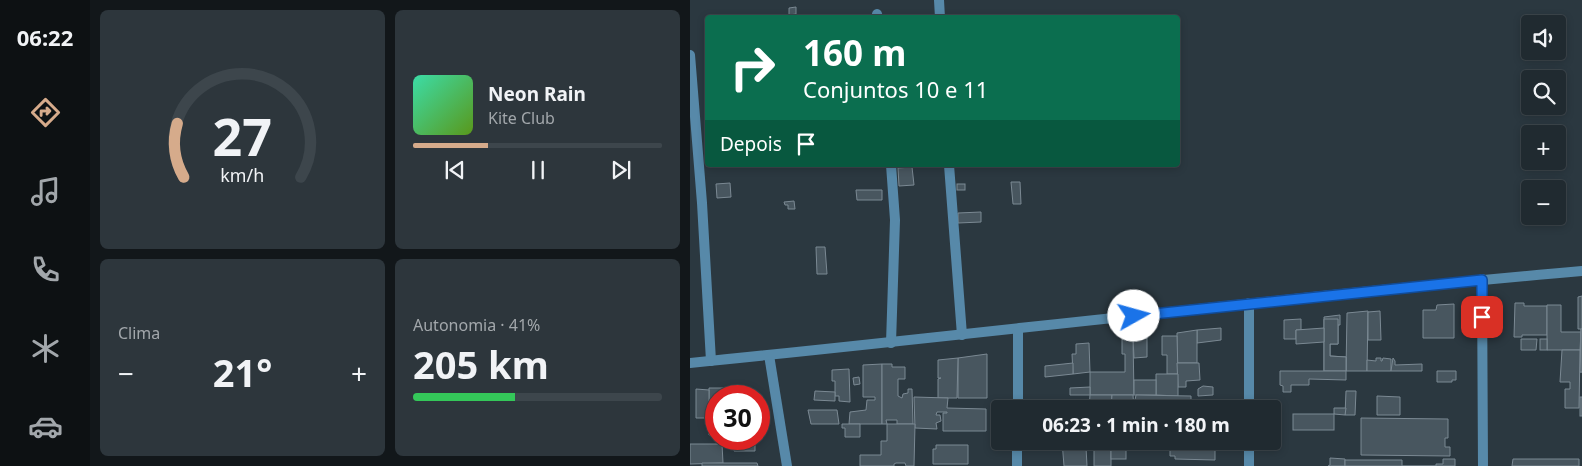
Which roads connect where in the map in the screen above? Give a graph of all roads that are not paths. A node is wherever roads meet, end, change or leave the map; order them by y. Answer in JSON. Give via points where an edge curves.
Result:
{"nodes":[{"id":1,"x":939,"y":0,"type":"edge"},
{"id":2,"x":940,"y":15,"type":"edge"},
{"id":3,"x":690,"y":55,"type":"edge"},
{"id":4,"x":690,"y":61,"type":"edge"},
{"id":5,"x":891,"y":167,"type":"edge"},
{"id":6,"x":949,"y":167,"type":"edge"},
{"id":7,"x":1582,"y":271,"type":"edge"},
{"id":8,"x":1482,"y":280,"type":"junction"},
{"id":9,"x":1250,"y":303,"type":"junction"},
{"id":10,"x":1018,"y":330,"type":"junction"},
{"id":11,"x":962,"y":335,"type":"junction"},
{"id":12,"x":891,"y":342,"type":"junction"},
{"id":13,"x":769,"y":355,"type":"junction"},
{"id":14,"x":711,"y":361,"type":"junction"},
{"id":15,"x":690,"y":363,"type":"edge"},
{"id":16,"x":1018,"y":400,"type":"edge"},
{"id":17,"x":1249,"y":400,"type":"edge"},
{"id":18,"x":1017,"y":450,"type":"edge"},
{"id":19,"x":1249,"y":450,"type":"edge"},
{"id":20,"x":787,"y":466,"type":"edge"},
{"id":21,"x":1017,"y":466,"type":"edge"},
{"id":22,"x":1249,"y":466,"type":"edge"},
{"id":23,"x":1482,"y":466,"type":"edge"}],
"edges":[{"from":1,"to":2,"type":"street"},
{"from":3,"to":4,"type":"street"},
{"from":4,"to":14,"type":"street"},
{"from":5,"to":12,"type":"street","via":[[895,220]]},
{"from":6,"to":11,"type":"street"},
{"from":7,"to":8,"type":"street"},
{"from":8,"to":9,"type":"street"},
{"from":8,"to":23,"type":"street"},
{"from":9,"to":10,"type":"street"},
{"from":9,"to":17,"type":"street"},
{"from":10,"to":11,"type":"street"},
{"from":10,"to":16,"type":"street"},
{"from":11,"to":12,"type":"street"},
{"from":12,"to":13,"type":"street"},
{"from":13,"to":14,"type":"street"},
{"from":13,"to":20,"type":"street"},
{"from":14,"to":15,"type":"street"},
{"from":18,"to":21,"type":"street"},
{"from":19,"to":22,"type":"street"}]}
